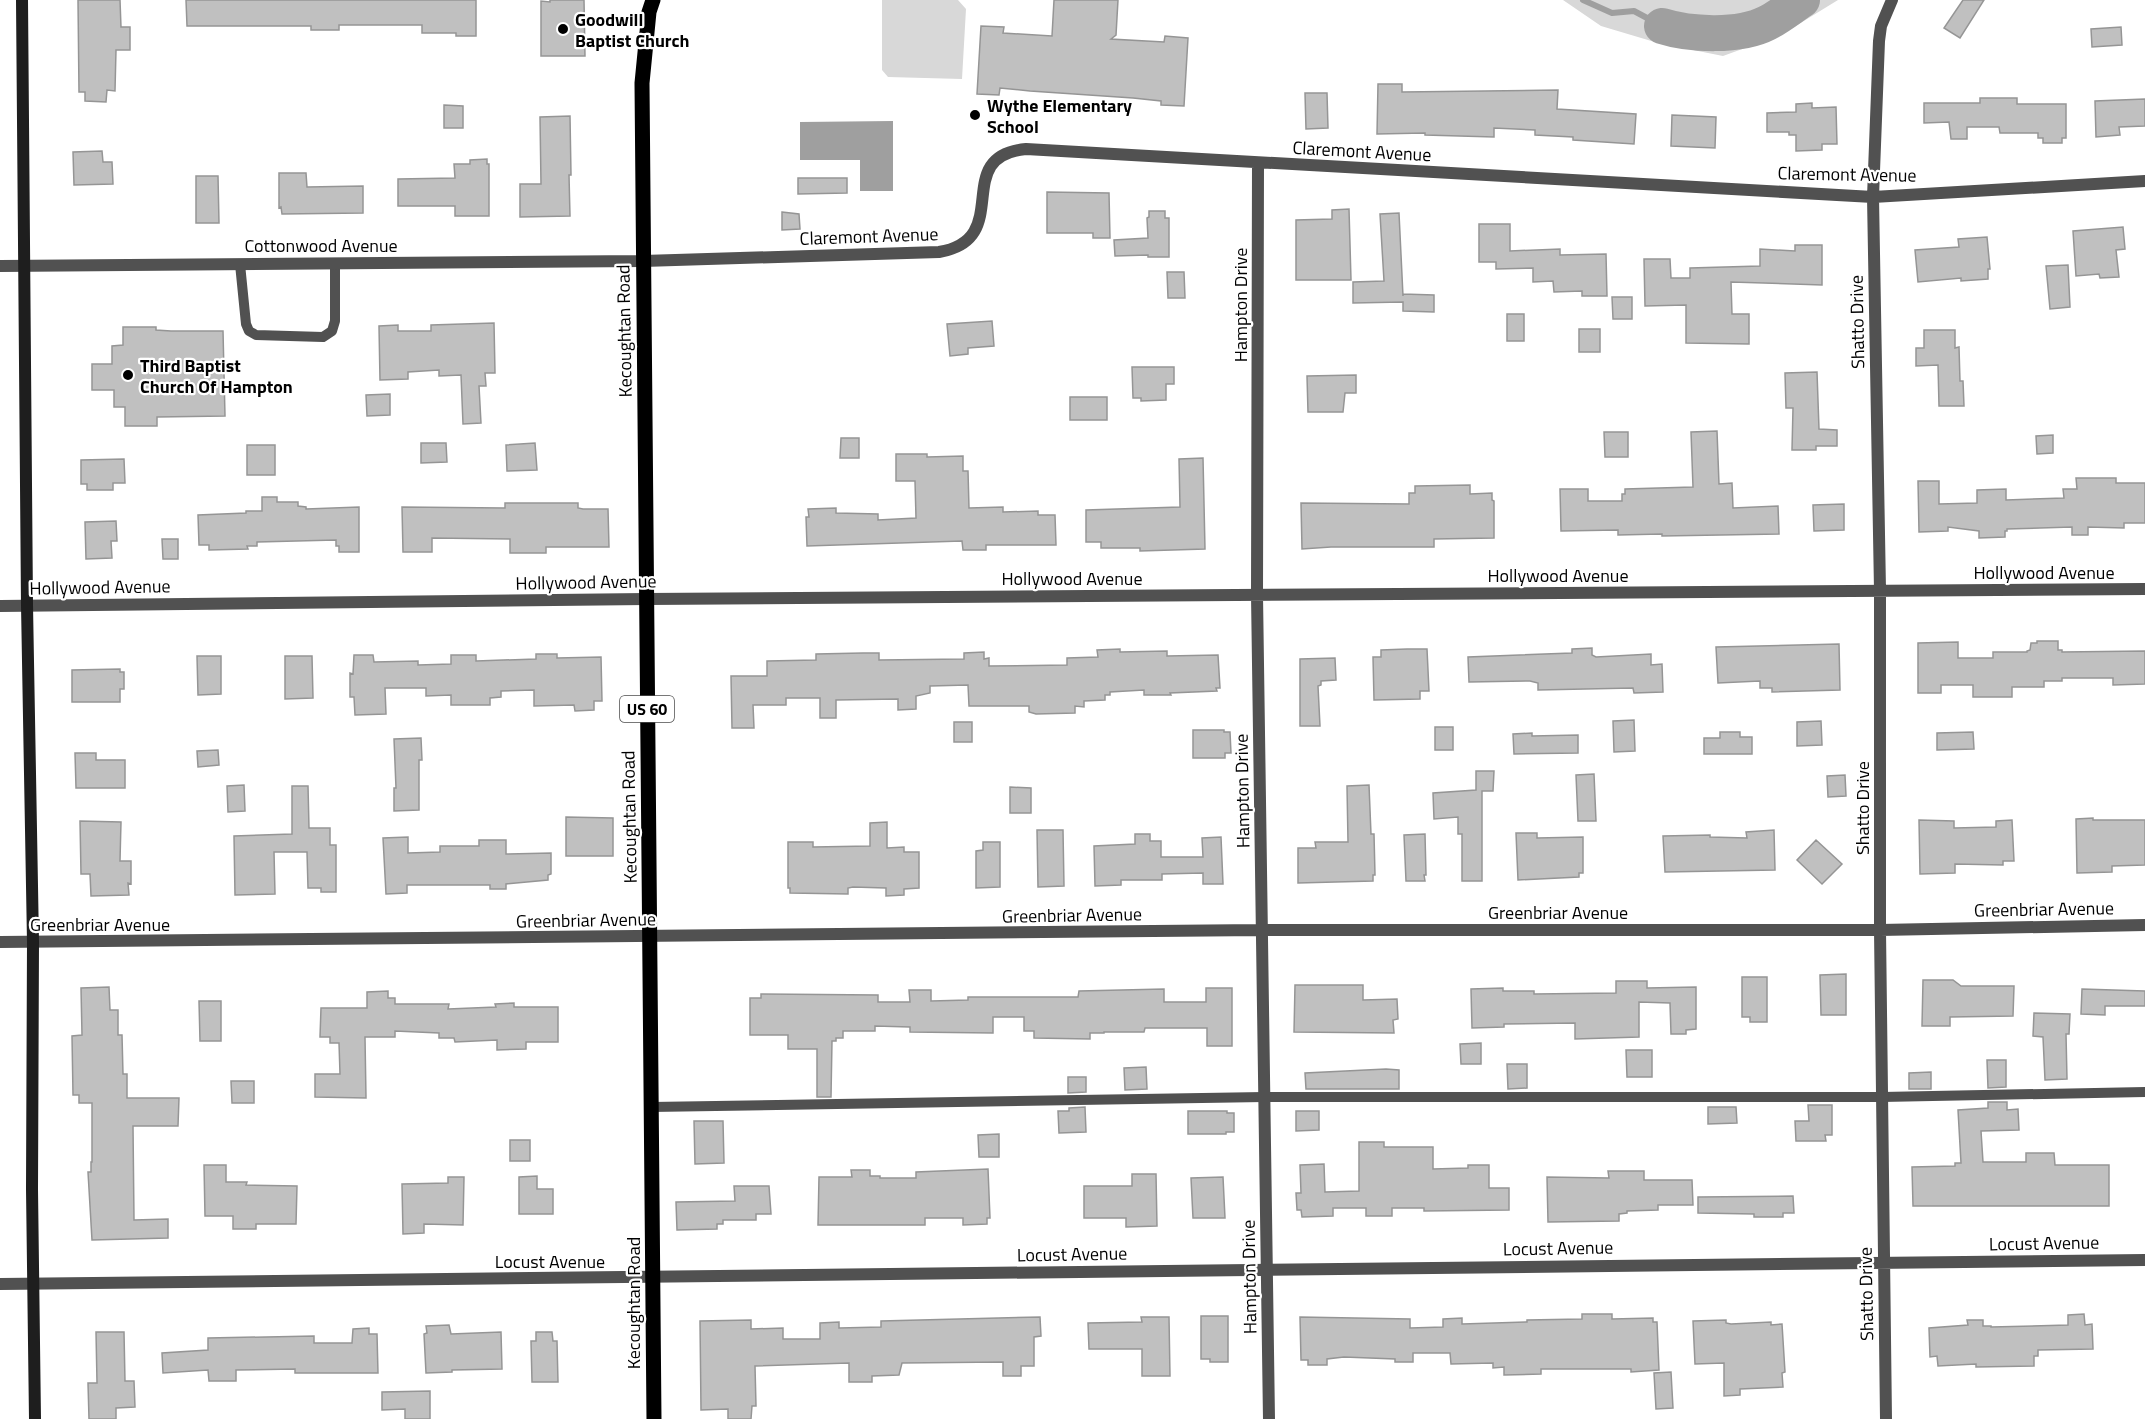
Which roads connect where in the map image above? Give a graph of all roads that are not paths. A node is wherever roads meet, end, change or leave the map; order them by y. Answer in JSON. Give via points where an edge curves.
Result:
{"nodes":[{"id":1,"x":22,"y":0,"type":"edge"},
{"id":2,"x":653,"y":0,"type":"edge"},
{"id":3,"x":1892,"y":0,"type":"edge"},
{"id":4,"x":1258,"y":163,"type":"junction"},
{"id":5,"x":2145,"y":181,"type":"edge"},
{"id":6,"x":1873,"y":197,"type":"junction"},
{"id":7,"x":643,"y":261,"type":"junction"},
{"id":8,"x":335,"y":263,"type":"junction"},
{"id":9,"x":240,"y":264,"type":"junction"},
{"id":10,"x":0,"y":266,"type":"edge"},
{"id":11,"x":25,"y":266,"type":"junction"},
{"id":12,"x":2145,"y":589,"type":"edge"},
{"id":13,"x":1880,"y":590,"type":"junction"},
{"id":14,"x":1257,"y":595,"type":"junction"},
{"id":15,"x":646,"y":599,"type":"junction"},
{"id":16,"x":0,"y":606,"type":"edge"},
{"id":17,"x":27,"y":606,"type":"junction"},
{"id":18,"x":2145,"y":925,"type":"edge"},
{"id":19,"x":1262,"y":930,"type":"junction"},
{"id":20,"x":1880,"y":930,"type":"junction"},
{"id":21,"x":650,"y":937,"type":"junction"},
{"id":22,"x":0,"y":942,"type":"edge"},
{"id":23,"x":33,"y":942,"type":"junction"},
{"id":24,"x":2145,"y":1092,"type":"edge"},
{"id":25,"x":1264,"y":1097,"type":"junction"},
{"id":26,"x":1882,"y":1097,"type":"junction"},
{"id":27,"x":651,"y":1107,"type":"junction"},
{"id":28,"x":2145,"y":1260,"type":"edge"},
{"id":29,"x":1884,"y":1263,"type":"junction"},
{"id":30,"x":1267,"y":1269,"type":"junction"},
{"id":31,"x":652,"y":1278,"type":"junction"},
{"id":32,"x":34,"y":1282,"type":"junction"},
{"id":33,"x":0,"y":1284,"type":"edge"},
{"id":34,"x":35,"y":1419,"type":"edge"},
{"id":35,"x":654,"y":1419,"type":"edge"},
{"id":36,"x":1269,"y":1419,"type":"edge"},
{"id":37,"x":1886,"y":1419,"type":"edge"}],
"edges":[{"from":1,"to":11,"type":"main road"},
{"from":2,"to":7,"type":"main road","name":"Kecoughtan Road","number":"US 60","via":[[642,83]]},
{"from":3,"to":6,"type":"street","name":"Shatto Drive","via":[[1879,41]]},
{"from":4,"to":6,"type":"street","name":"Claremont Avenue"},
{"from":4,"to":7,"type":"street","name":"Claremont Avenue","via":[[1016,150],[997,159],[988,169],[976,230],[961,246],[951,250]]},
{"from":4,"to":14,"type":"street","name":"Hampton Drive"},
{"from":5,"to":6,"type":"street","name":"Claremont Avenue"},
{"from":6,"to":13,"type":"street","name":"Shatto Drive"},
{"from":7,"to":8,"type":"street","name":"Cottonwood Avenue"},
{"from":7,"to":15,"type":"main road","name":"Kecoughtan Road","number":"US 60"},
{"from":8,"to":9,"type":"street","name":"Cottonwood Avenue"},
{"from":8,"to":9,"type":"lane","via":[[335,321],[332,331],[323,337],[256,335],[249,331]]},
{"from":9,"to":11,"type":"street","name":"Cottonwood Avenue"},
{"from":10,"to":11,"type":"street","name":"Cottonwood Avenue"},
{"from":11,"to":17,"type":"main road"},
{"from":12,"to":13,"type":"street","name":"Hollywood Avenue"},
{"from":13,"to":14,"type":"street","name":"Hollywood Avenue"},
{"from":13,"to":20,"type":"street","name":"Shatto Drive"},
{"from":14,"to":15,"type":"street","name":"Hollywood Avenue"},
{"from":14,"to":19,"type":"street","name":"Hampton Drive"},
{"from":15,"to":17,"type":"street","name":"Hollywood Avenue"},
{"from":15,"to":21,"type":"main road","name":"Kecoughtan Road","number":"US 60"},
{"from":16,"to":17,"type":"street","name":"Hollywood Avenue"},
{"from":17,"to":23,"type":"main road"},
{"from":18,"to":20,"type":"street","name":"Greenbriar Avenue"},
{"from":19,"to":20,"type":"street","name":"Greenbriar Avenue"},
{"from":19,"to":21,"type":"street","name":"Greenbriar Avenue"},
{"from":19,"to":25,"type":"street","name":"Hampton Drive"},
{"from":20,"to":26,"type":"street","name":"Shatto Drive"},
{"from":21,"to":23,"type":"street","name":"Greenbriar Avenue"},
{"from":21,"to":27,"type":"main road","name":"Kecoughtan Road","number":"US 60"},
{"from":22,"to":23,"type":"street","name":"Greenbriar Avenue"},
{"from":23,"to":32,"type":"main road"},
{"from":24,"to":26,"type":"lane"},
{"from":25,"to":26,"type":"lane"},
{"from":25,"to":27,"type":"lane"},
{"from":25,"to":30,"type":"street","name":"Hampton Drive"},
{"from":26,"to":29,"type":"street","name":"Shatto Drive"},
{"from":27,"to":31,"type":"main road","name":"Kecoughtan Road","number":"US 60"},
{"from":28,"to":29,"type":"street","name":"Locust Avenue"},
{"from":29,"to":30,"type":"street","name":"Locust Avenue"},
{"from":29,"to":37,"type":"street","name":"Shatto Drive"},
{"from":30,"to":31,"type":"street","name":"Locust Avenue"},
{"from":30,"to":36,"type":"street","name":"Hampton Drive"},
{"from":31,"to":32,"type":"street","name":"Locust Avenue"},
{"from":31,"to":35,"type":"main road","name":"Kecoughtan Road","number":"US 60"},
{"from":32,"to":33,"type":"street","name":"Locust Avenue"},
{"from":32,"to":34,"type":"main road"}]}
